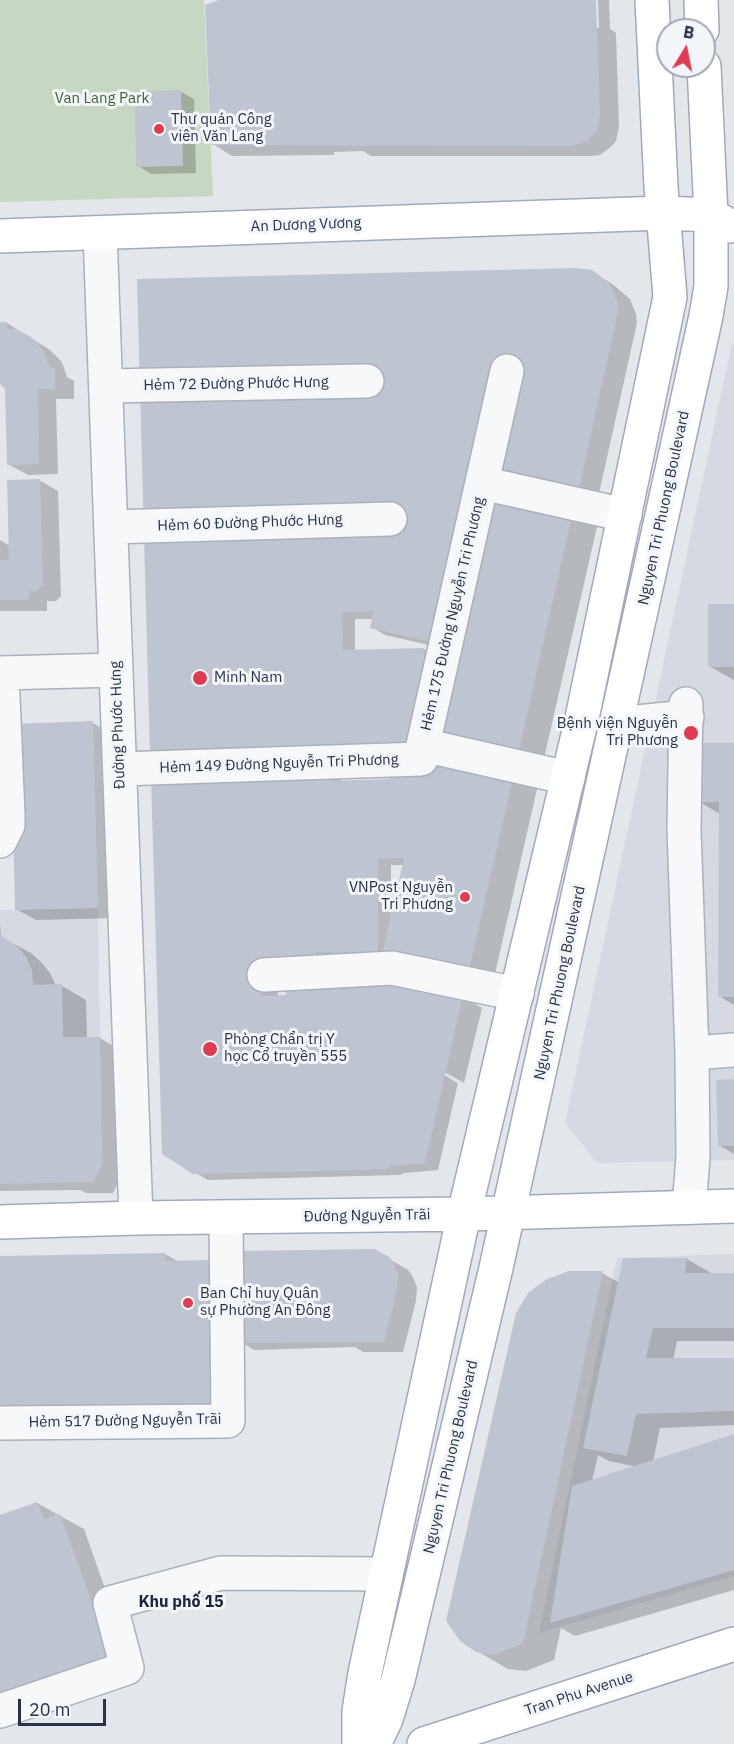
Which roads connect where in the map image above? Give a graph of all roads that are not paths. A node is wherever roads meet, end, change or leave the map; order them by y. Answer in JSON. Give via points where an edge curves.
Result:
{"nodes":[{"id":1,"x":652,"y":0,"type":"edge"},
{"id":2,"x":700,"y":0,"type":"edge"},
{"id":3,"x":701,"y":18,"type":"edge"},
{"id":4,"x":706,"y":78,"type":"edge"},
{"id":5,"x":663,"y":213,"type":"junction"},
{"id":6,"x":726,"y":215,"type":"edge"},
{"id":7,"x":100,"y":233,"type":"junction"},
{"id":8,"x":0,"y":236,"type":"edge"},
{"id":9,"x":507,"y":371,"type":"dead end"},
{"id":10,"x":367,"y":381,"type":"dead end"},
{"id":11,"x":106,"y":386,"type":"junction"},
{"id":12,"x":482,"y":483,"type":"junction"},
{"id":13,"x":625,"y":515,"type":"junction"},
{"id":14,"x":390,"y":519,"type":"dead end"},
{"id":15,"x":111,"y":527,"type":"junction"},
{"id":16,"x":116,"y":670,"type":"junction"},
{"id":17,"x":1,"y":673,"type":"edge"},
{"id":18,"x":582,"y":718,"type":"junction"},
{"id":19,"x":617,"y":724,"type":"junction"},
{"id":20,"x":423,"y":745,"type":"junction"},
{"id":21,"x":120,"y":769,"type":"junction"},
{"id":22,"x":568,"y":778,"type":"junction"},
{"id":23,"x":0,"y":841,"type":"edge"},
{"id":24,"x":264,"y":975,"type":"dead end"},
{"id":25,"x":517,"y":994,"type":"junction"},
{"id":26,"x":734,"y":1050,"type":"edge"},
{"id":27,"x":692,"y":1053,"type":"junction"},
{"id":28,"x":734,"y":1206,"type":"edge"},
{"id":29,"x":689,"y":1207,"type":"junction"},
{"id":30,"x":509,"y":1212,"type":"junction"},
{"id":31,"x":464,"y":1214,"type":"junction"},
{"id":32,"x":226,"y":1217,"type":"junction"},
{"id":33,"x":136,"y":1218,"type":"junction"},
{"id":34,"x":0,"y":1222,"type":"edge"},
{"id":35,"x":0,"y":1423,"type":"edge"},
{"id":36,"x":386,"y":1574,"type":"junction"},
{"id":37,"x":734,"y":1644,"type":"edge"},
{"id":38,"x":0,"y":1711,"type":"edge"},
{"id":39,"x":359,"y":1744,"type":"edge"},
{"id":40,"x":374,"y":1744,"type":"edge"},
{"id":41,"x":424,"y":1744,"type":"edge"}],
"edges":[{"from":1,"to":5,"type":"main road"},
{"from":2,"to":3,"type":"main road"},
{"from":4,"to":6,"type":"main road","name":"Nguyen Tri Phuong Boulevard"},
{"from":5,"to":6,"type":"main road","name":"An Dương Vương"},
{"from":5,"to":7,"type":"main road","name":"An Dương Vương"},
{"from":5,"to":13,"type":"main road","via":[[670,297]]},
{"from":6,"to":19,"type":"main road","name":"Nguyen Tri Phuong Boulevard"},
{"from":7,"to":8,"type":"main road","name":"An Dương Vương"},
{"from":7,"to":11,"type":"street","name":"Đường Phước Hưng"},
{"from":9,"to":12,"type":"street","name":"Hẻm 175 Đường Nguyễn Tri Phương"},
{"from":10,"to":11,"type":"street","name":"Hẻm 72 Đường Phước Hưng"},
{"from":11,"to":15,"type":"street","name":"Đường Phước Hưng"},
{"from":12,"to":13,"type":"street","name":"Hẻm 175 Đường Nguyễn Tri Phương"},
{"from":12,"to":20,"type":"street","name":"Hẻm 175 Đường Nguyễn Tri Phương"},
{"from":13,"to":18,"type":"main road"},
{"from":14,"to":15,"type":"street","name":"Hẻm 60 Đường Phước Hưng"},
{"from":15,"to":16,"type":"street","name":"Đường Phước Hưng"},
{"from":16,"to":17,"type":"street"},
{"from":16,"to":21,"type":"street","name":"Đường Phước Hưng"},
{"from":17,"to":23,"type":"street","via":[[8,825]]},
{"from":18,"to":19,"type":"main road"},
{"from":18,"to":22,"type":"main road"},
{"from":19,"to":27,"type":"street","via":[[686,711],[684,830]]},
{"from":19,"to":30,"type":"main road","name":"Nguyen Tri Phuong Boulevard"},
{"from":20,"to":21,"type":"street","name":"Hẻm 149 Đường Nguyễn Tri Phương","via":[[421,759]]},
{"from":20,"to":22,"type":"street"},
{"from":21,"to":33,"type":"street","name":"Đường Phước Hưng"},
{"from":22,"to":25,"type":"main road"},
{"from":24,"to":25,"type":"street","via":[[392,968]]},
{"from":25,"to":31,"type":"main road"},
{"from":26,"to":27,"type":"street"},
{"from":27,"to":29,"type":"street","via":[[693,1158]]},
{"from":28,"to":29,"type":"main road","name":"Đường Nguyễn Trãi"},
{"from":29,"to":30,"type":"main road","name":"Đường Nguyễn Trãi"},
{"from":30,"to":31,"type":"main road","name":"Đường Nguyễn Trãi"},
{"from":30,"to":40,"type":"main road","name":"Nguyen Tri Phuong Boulevard","via":[[398,1680]]},
{"from":31,"to":32,"type":"main road","name":"Đường Nguyễn Trãi"},
{"from":31,"to":36,"type":"main road"},
{"from":32,"to":33,"type":"main road","name":"Đường Nguyễn Trãi"},
{"from":32,"to":35,"type":"street","name":"Hẻm 517 Đường Nguyễn Trãi","via":[[228,1421]]},
{"from":33,"to":34,"type":"main road","name":"Đường Nguyễn Trãi"},
{"from":36,"to":38,"type":"street","via":[[221,1573],[110,1603],[128,1668]]},
{"from":36,"to":39,"type":"main road","via":[[361,1692]]},
{"from":37,"to":41,"type":"main road","name":"Tran Phu Avenue"}]}
